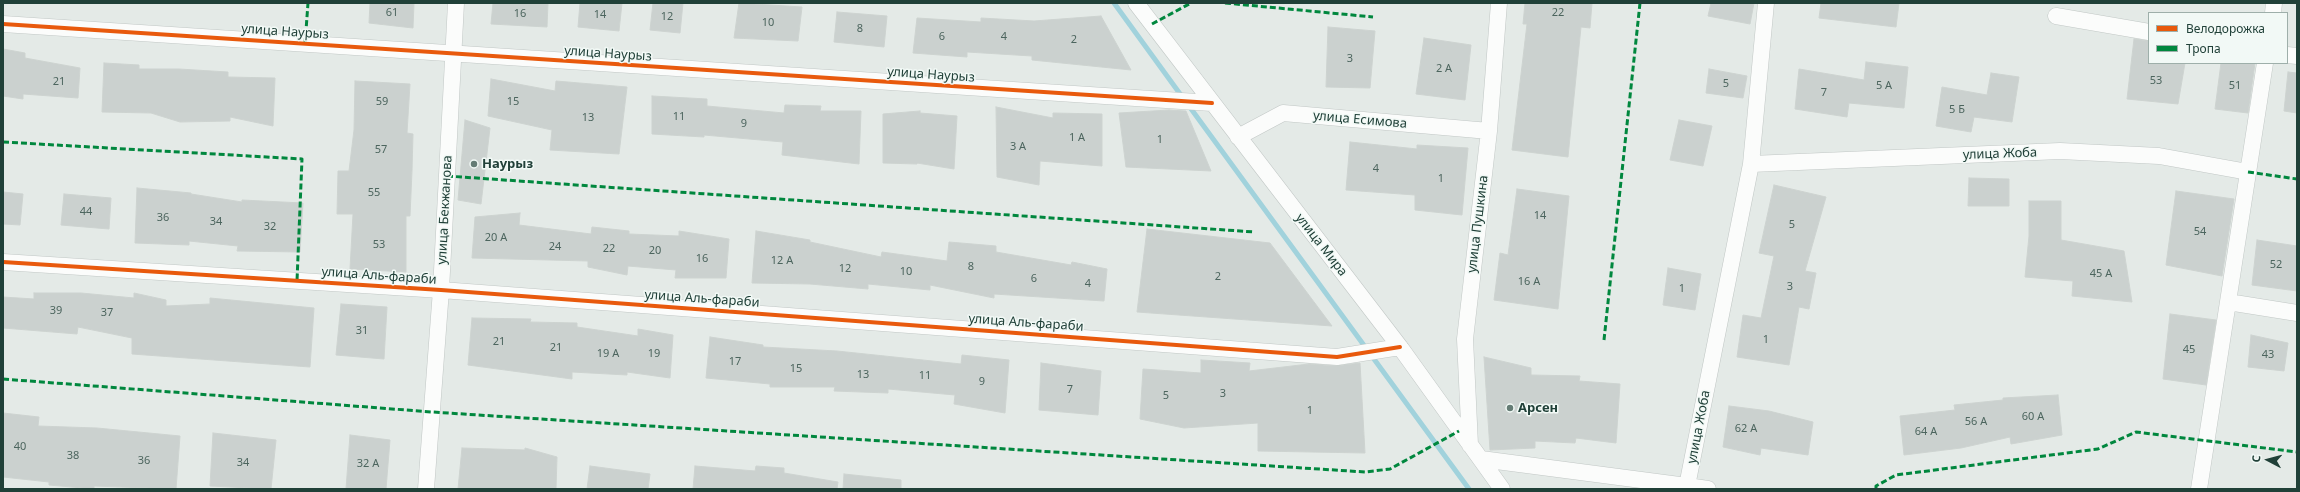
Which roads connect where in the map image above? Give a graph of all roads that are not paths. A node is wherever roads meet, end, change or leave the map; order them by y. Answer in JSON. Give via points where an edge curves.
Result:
{"nodes":[{"id":1,"x":456,"y":3,"type":"edge"},
{"id":2,"x":1136,"y":3,"type":"edge"},
{"id":3,"x":1499,"y":3,"type":"edge"},
{"id":4,"x":1766,"y":3,"type":"edge"},
{"id":5,"x":2056,"y":16,"type":"dead end"},
{"id":6,"x":3,"y":24,"type":"edge"},
{"id":7,"x":2148,"y":32,"type":"edge"},
{"id":8,"x":453,"y":53,"type":"junction"},
{"id":9,"x":2265,"y":64,"type":"edge"},
{"id":10,"x":1212,"y":103,"type":"junction"},
{"id":11,"x":1489,"y":131,"type":"junction"},
{"id":12,"x":1238,"y":137,"type":"junction"},
{"id":13,"x":1751,"y":164,"type":"junction"},
{"id":14,"x":2248,"y":172,"type":"junction"},
{"id":15,"x":3,"y":262,"type":"edge"},
{"id":16,"x":441,"y":290,"type":"junction"},
{"id":17,"x":2228,"y":302,"type":"junction"},
{"id":18,"x":2297,"y":312,"type":"edge"},
{"id":19,"x":1400,"y":347,"type":"junction"},
{"id":20,"x":1470,"y":445,"type":"junction"},
{"id":21,"x":1481,"y":459,"type":"junction"},
{"id":22,"x":1687,"y":486,"type":"junction"},
{"id":23,"x":426,"y":489,"type":"edge"},
{"id":24,"x":1502,"y":489,"type":"edge"},
{"id":25,"x":1708,"y":489,"type":"edge"},
{"id":26,"x":2199,"y":489,"type":"edge"}],
"edges":[{"from":1,"to":8,"type":"street","name":"улица Бекжанова"},
{"from":2,"to":10,"type":"street","name":"улица Мира"},
{"from":3,"to":11,"type":"street","name":"улица Пушкина"},
{"from":4,"to":13,"type":"street","name":"улица Жоба"},
{"from":5,"to":7,"type":"street"},
{"from":6,"to":8,"type":"street","name":"улица Наурыз"},
{"from":8,"to":10,"type":"street","name":"улица Наурыз"},
{"from":8,"to":16,"type":"street","name":"улица Бекжанова"},
{"from":9,"to":14,"type":"street"},
{"from":10,"to":12,"type":"street","name":"улица Мира"},
{"from":11,"to":12,"type":"street","name":"улица Есимова","via":[[1283,113]]},
{"from":11,"to":20,"type":"street","name":"улица Пушкина","via":[[1465,339]]},
{"from":12,"to":19,"type":"street","name":"улица Мира"},
{"from":13,"to":14,"type":"street","name":"улица Жоба","via":[[2060,151],[2159,156]]},
{"from":13,"to":22,"type":"street","name":"улица Жоба"},
{"from":14,"to":17,"type":"street"},
{"from":15,"to":16,"type":"street","name":"улица Аль-фараби"},
{"from":16,"to":19,"type":"street","name":"улица Аль-фараби","via":[[1337,356]]},
{"from":16,"to":23,"type":"street","name":"улица Бекжанова"},
{"from":17,"to":18,"type":"street"},
{"from":17,"to":26,"type":"street"},
{"from":19,"to":20,"type":"street","name":"улица Мира"},
{"from":20,"to":21,"type":"street","name":"улица Мира"},
{"from":21,"to":22,"type":"street"},
{"from":21,"to":24,"type":"street","name":"улица Мира"},
{"from":22,"to":25,"type":"street"}]}
